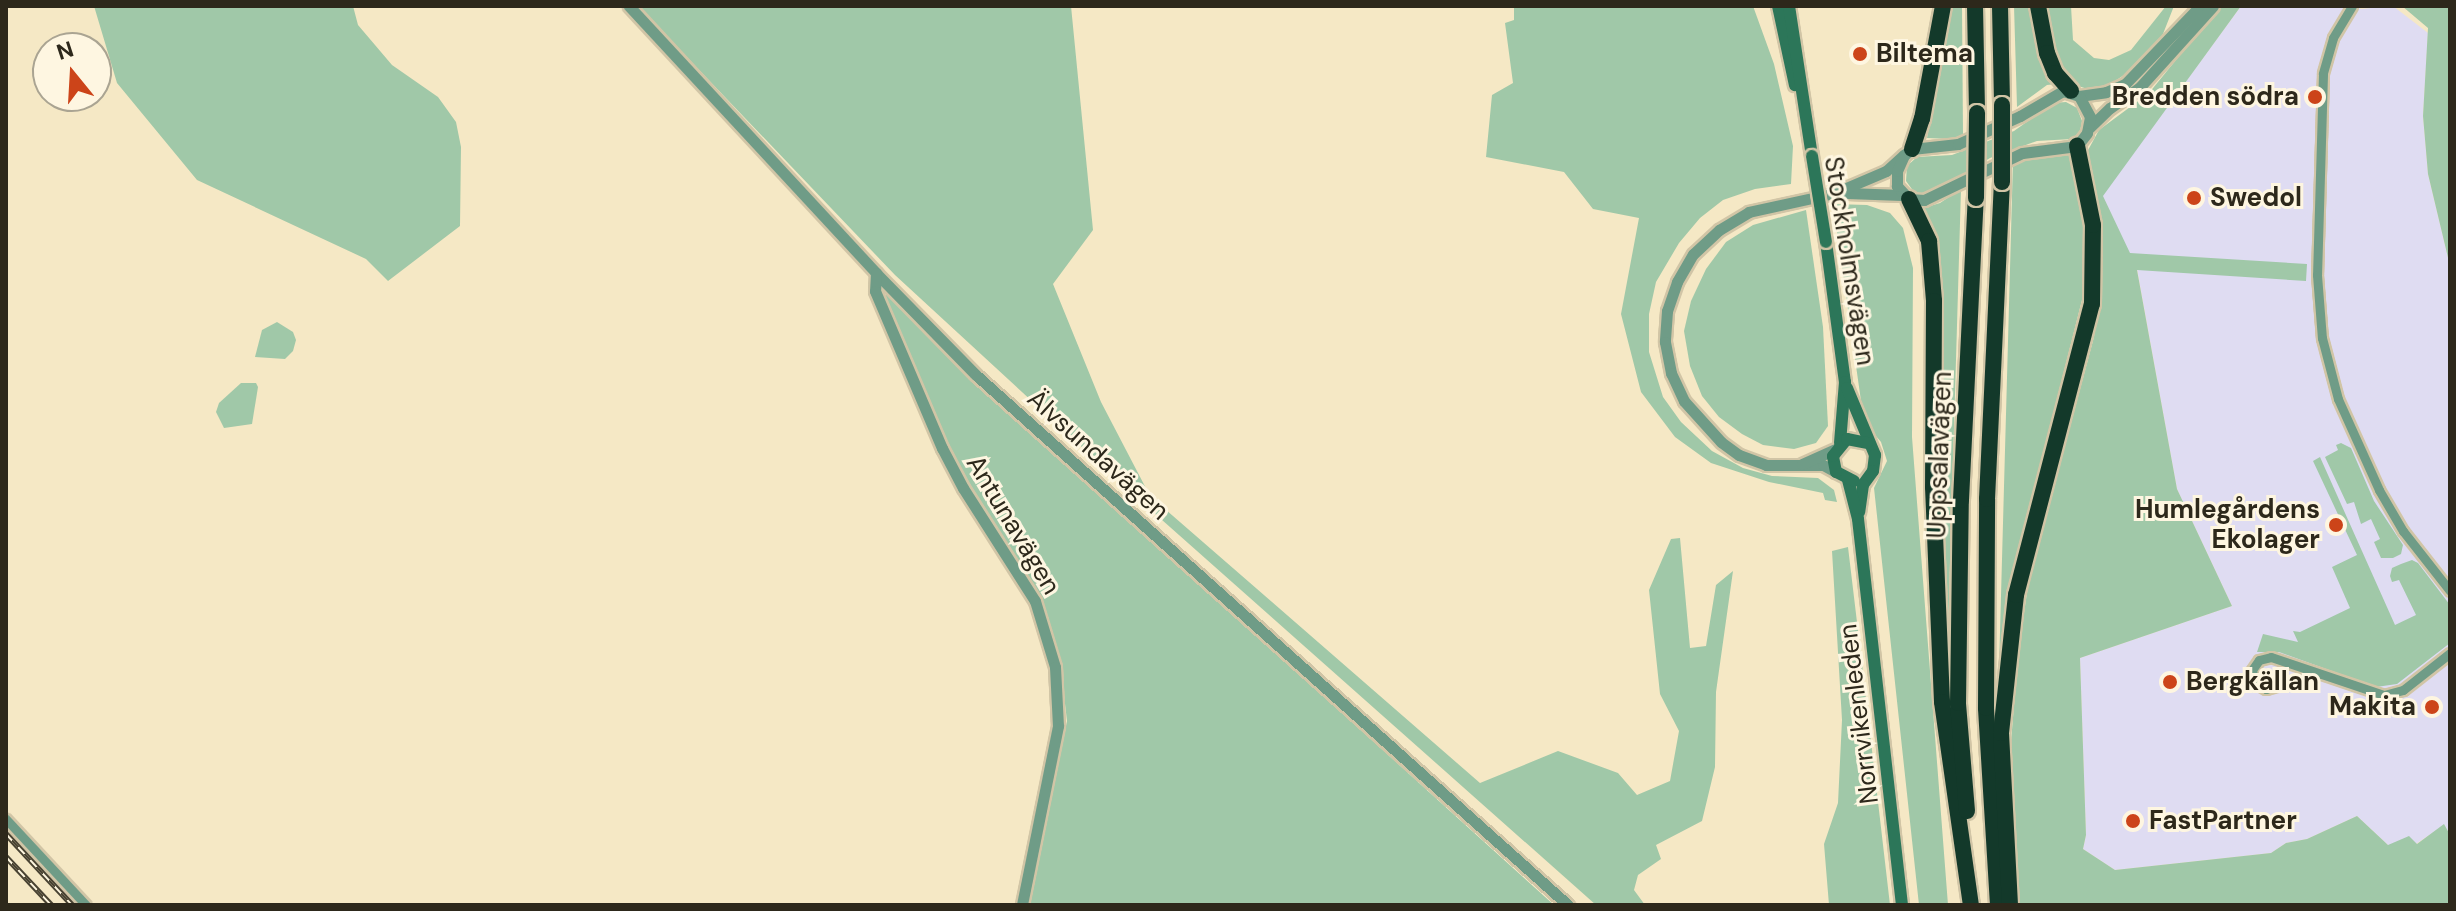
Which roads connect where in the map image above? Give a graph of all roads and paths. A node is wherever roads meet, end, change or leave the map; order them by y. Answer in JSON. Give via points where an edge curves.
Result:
{"nodes":[{"id":1,"x":629,"y":6,"type":"edge"},
{"id":2,"x":1778,"y":6,"type":"edge"},
{"id":3,"x":1789,"y":6,"type":"edge"},
{"id":4,"x":1943,"y":6,"type":"edge"},
{"id":5,"x":1975,"y":6,"type":"edge"},
{"id":6,"x":2000,"y":6,"type":"edge"},
{"id":7,"x":2038,"y":6,"type":"edge"},
{"id":8,"x":2200,"y":6,"type":"edge"},
{"id":9,"x":2213,"y":6,"type":"edge"},
{"id":10,"x":2352,"y":6,"type":"edge"},
{"id":11,"x":2075,"y":93,"type":"junction"},
{"id":12,"x":2090,"y":127,"type":"junction"},
{"id":13,"x":2077,"y":146,"type":"junction"},
{"id":14,"x":1811,"y":152,"type":"junction"},
{"id":15,"x":1908,"y":152,"type":"junction"},
{"id":16,"x":1832,"y":194,"type":"junction"},
{"id":17,"x":1906,"y":197,"type":"junction"},
{"id":18,"x":876,"y":273,"type":"junction"},
{"id":19,"x":1845,"y":382,"type":"junction"},
{"id":20,"x":1867,"y":443,"type":"junction"},
{"id":21,"x":1838,"y":446,"type":"junction"},
{"id":22,"x":1795,"y":468,"type":"junction"},
{"id":23,"x":1836,"y":472,"type":"junction"},
{"id":24,"x":1868,"y":476,"type":"junction"},
{"id":25,"x":1848,"y":480,"type":"junction"},
{"id":26,"x":1858,"y":519,"type":"junction"},
{"id":27,"x":2450,"y":591,"type":"edge"},
{"id":28,"x":2450,"y":653,"type":"edge"},
{"id":29,"x":2318,"y":674,"type":"junction"},
{"id":30,"x":6,"y":819,"type":"edge"},
{"id":31,"x":86,"y":905,"type":"edge"},
{"id":32,"x":1022,"y":905,"type":"edge"},
{"id":33,"x":1568,"y":905,"type":"edge"},
{"id":34,"x":1902,"y":905,"type":"edge"},
{"id":35,"x":1972,"y":905,"type":"edge"},
{"id":36,"x":1998,"y":905,"type":"edge"},
{"id":37,"x":2010,"y":905,"type":"edge"}],
"edges":[{"from":1,"to":18,"type":"street","name":"Älvsundavägen"},
{"from":2,"to":14,"type":"main road","name":"Stockholmsvägen"},
{"from":3,"to":14,"type":"main road","name":"Stockholmsvägen"},
{"from":4,"to":15,"type":"highway","via":[[1922,119]]},
{"from":5,"to":35,"type":"highway","name":"Uppsalavägen","bridge":true,"via":[[1976,198],[1961,500],[1958,703]]},
{"from":6,"to":36,"type":"highway","name":"Uppsalavägen","bridge":true,"via":[[2002,182],[1987,499],[1986,708]]},
{"from":7,"to":11,"type":"highway","via":[[2055,73]]},
{"from":8,"to":11,"type":"street","via":[[2125,84],[2106,92]]},
{"from":9,"to":12,"type":"street","via":[[2139,88]]},
{"from":10,"to":27,"type":"street","via":[[2333,38],[2323,74],[2317,275],[2322,338],[2333,384],[2379,490]]},
{"from":11,"to":12,"type":"street","via":[[2087,109]]},
{"from":11,"to":15,"type":"street","via":[[2053,94],[2020,116],[1958,144]]},
{"from":12,"to":13,"type":"street"},
{"from":13,"to":17,"type":"street","via":[[2022,153],[1940,195],[1924,200]]},
{"from":13,"to":37,"type":"highway","via":[[2093,225],[2092,304],[2016,595],[2001,733]]},
{"from":14,"to":19,"type":"main road","name":"Stockholmsvägen","bridge":true},
{"from":15,"to":16,"type":"street","via":[[1886,171]]},
{"from":15,"to":17,"type":"street","via":[[1897,171]]},
{"from":16,"to":17,"type":"street"},
{"from":16,"to":22,"type":"street","via":[[1749,212],[1719,230],[1693,254],[1667,311],[1671,373],[1701,423],[1739,455]]},
{"from":17,"to":35,"type":"highway","via":[[1929,241],[1942,702]]},
{"from":18,"to":32,"type":"street","name":"Antunavägen","via":[[875,291],[942,448],[1035,601],[1055,667],[1058,726]]},
{"from":18,"to":33,"type":"street","name":"Älvsundavägen","via":[[976,375]]},
{"from":19,"to":20,"type":"main road","name":"Stockholmsvägen"},
{"from":19,"to":21,"type":"main road","name":"Stockholmsvägen"},
{"from":20,"to":21,"type":"main road","via":[[1854,438]]},
{"from":20,"to":24,"type":"main road","via":[[1875,463]]},
{"from":21,"to":22,"type":"street"},
{"from":21,"to":23,"type":"main road"},
{"from":22,"to":23,"type":"street","via":[[1823,465]]},
{"from":23,"to":25,"type":"main road"},
{"from":24,"to":25,"type":"main road"},
{"from":24,"to":26,"type":"main road","name":"Norrvikenleden"},
{"from":25,"to":26,"type":"main road","name":"Norrvikenleden"},
{"from":26,"to":34,"type":"main road","name":"Norrvikenleden"},
{"from":28,"to":29,"type":"street","via":[[2394,693],[2369,692]]},
{"from":29,"to":29,"type":"street","via":[[2271,657],[2259,660],[2252,670],[2254,682],[2266,689]]},
{"from":30,"to":31,"type":"street"}]}
